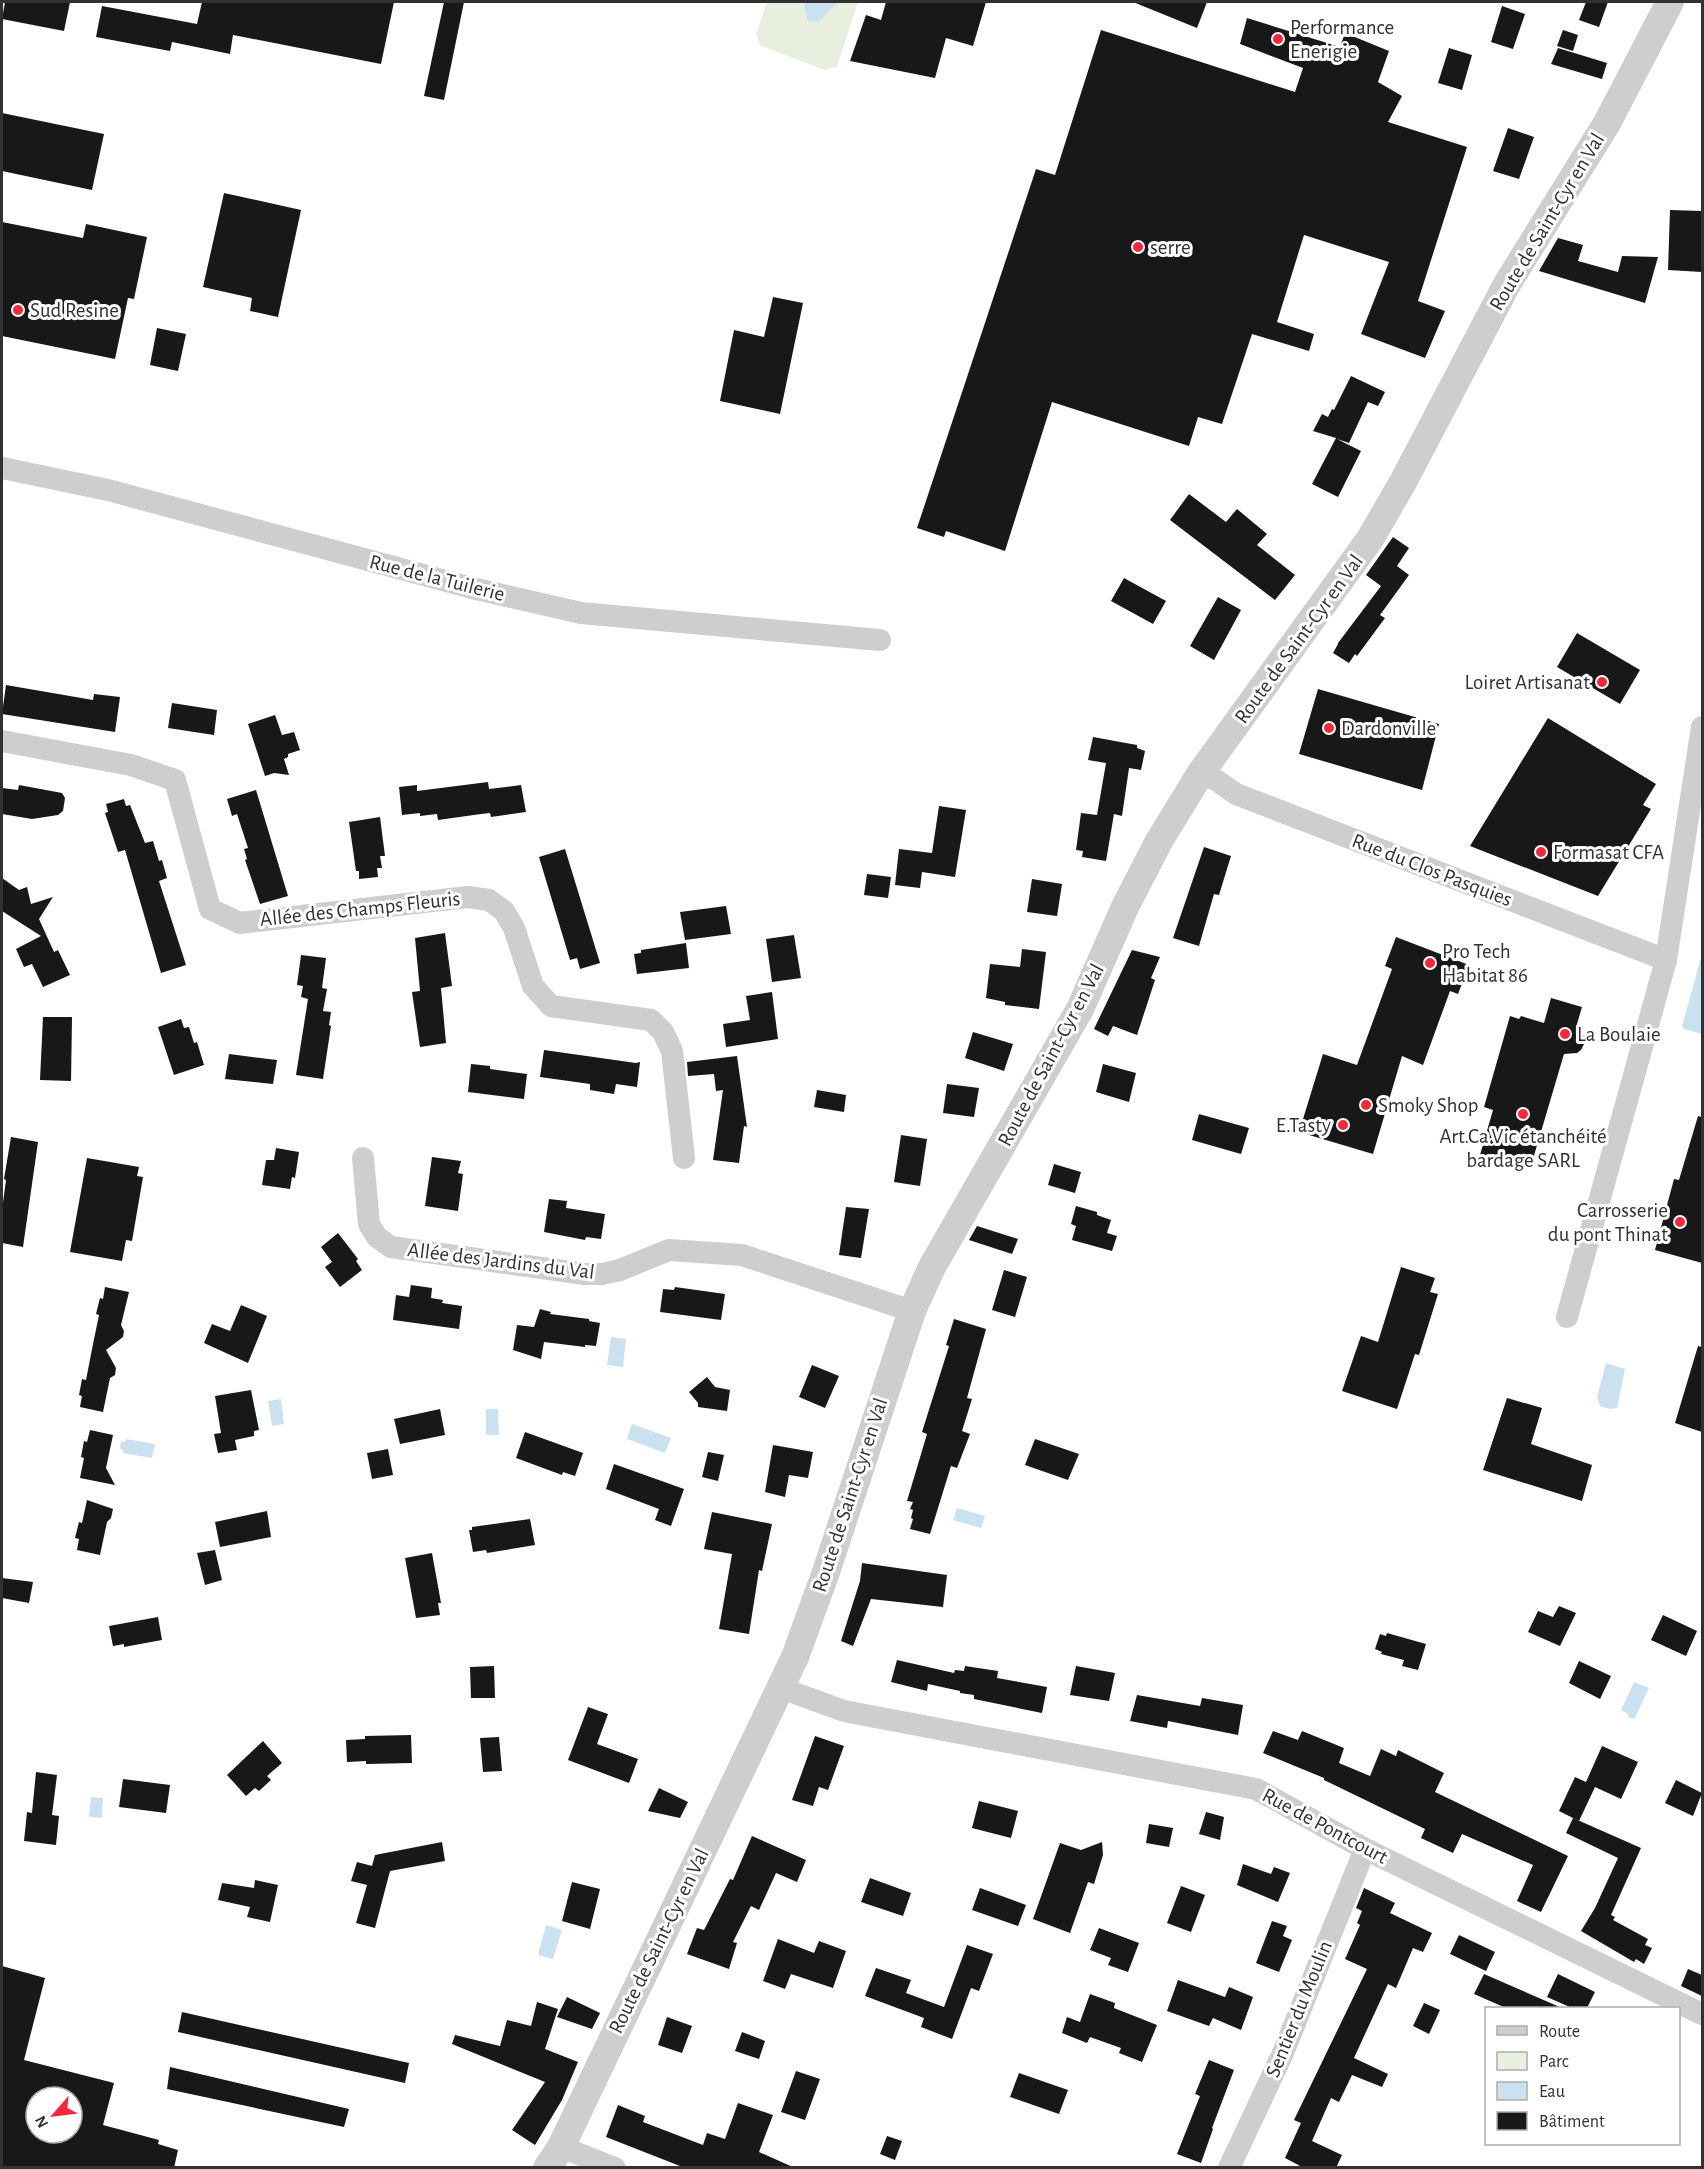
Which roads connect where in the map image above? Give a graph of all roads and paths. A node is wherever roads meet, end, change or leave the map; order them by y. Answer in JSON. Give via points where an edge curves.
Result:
{"nodes":[{"id":1,"x":1670,"y":2,"type":"edge"},
{"id":2,"x":2,"y":468,"type":"edge"},
{"id":3,"x":880,"y":640,"type":"dead end"},
{"id":4,"x":1702,"y":727,"type":"edge"},
{"id":5,"x":2,"y":741,"type":"edge"},
{"id":6,"x":1200,"y":774,"type":"junction"},
{"id":7,"x":1666,"y":960,"type":"junction"},
{"id":8,"x":363,"y":1158,"type":"dead end"},
{"id":9,"x":684,"y":1158,"type":"dead end"},
{"id":10,"x":912,"y":1311,"type":"junction"},
{"id":11,"x":1567,"y":1317,"type":"dead end"},
{"id":12,"x":781,"y":1688,"type":"junction"},
{"id":13,"x":1365,"y":1849,"type":"junction"},
{"id":14,"x":1702,"y":2014,"type":"edge"},
{"id":15,"x":554,"y":2157,"type":"edge"},
{"id":16,"x":615,"y":2168,"type":"edge"},
{"id":17,"x":1229,"y":2168,"type":"edge"}],
"edges":[{"from":1,"to":6,"type":"street","name":"Route de Saint-Cyr en Val","via":[[1607,123],[1507,284],[1370,539]]},
{"from":2,"to":3,"type":"street","name":"Rue de la Tuilerie","via":[[108,490],[472,588],[581,613]]},
{"from":4,"to":7,"type":"street"},
{"from":5,"to":9,"type":"street","name":"Allée des Champs Fleuris","via":[[131,765],[175,780],[210,909],[240,923],[468,897],[489,900],[504,911],[514,928],[533,986],[551,1006],[651,1020],[663,1032],[672,1051]]},
{"from":6,"to":7,"type":"street","name":"Rue du Clos Pasquies","via":[[1236,794]]},
{"from":6,"to":10,"type":"street","name":"Route de Saint-Cyr en Val","via":[[1130,897],[1080,1009],[932,1267]]},
{"from":7,"to":11,"type":"street"},
{"from":8,"to":10,"type":"street","name":"Allée des Jardins du Val","via":[[369,1224],[377,1237],[392,1247],[593,1274],[620,1270],[669,1250],[742,1255]]},
{"from":10,"to":12,"type":"street","name":"Route de Saint-Cyr en Val","via":[[826,1572]]},
{"from":12,"to":13,"type":"street","name":"Rue de Pontcourt","via":[[844,1711],[1256,1789]]},
{"from":12,"to":15,"type":"street","name":"Route de Saint-Cyr en Val"},
{"from":13,"to":14,"type":"street","name":"Rue de Pontcourt"},
{"from":13,"to":17,"type":"street","name":"Sentier du Moulin","via":[[1283,2054]]},
{"from":15,"to":16,"type":"street"}]}
